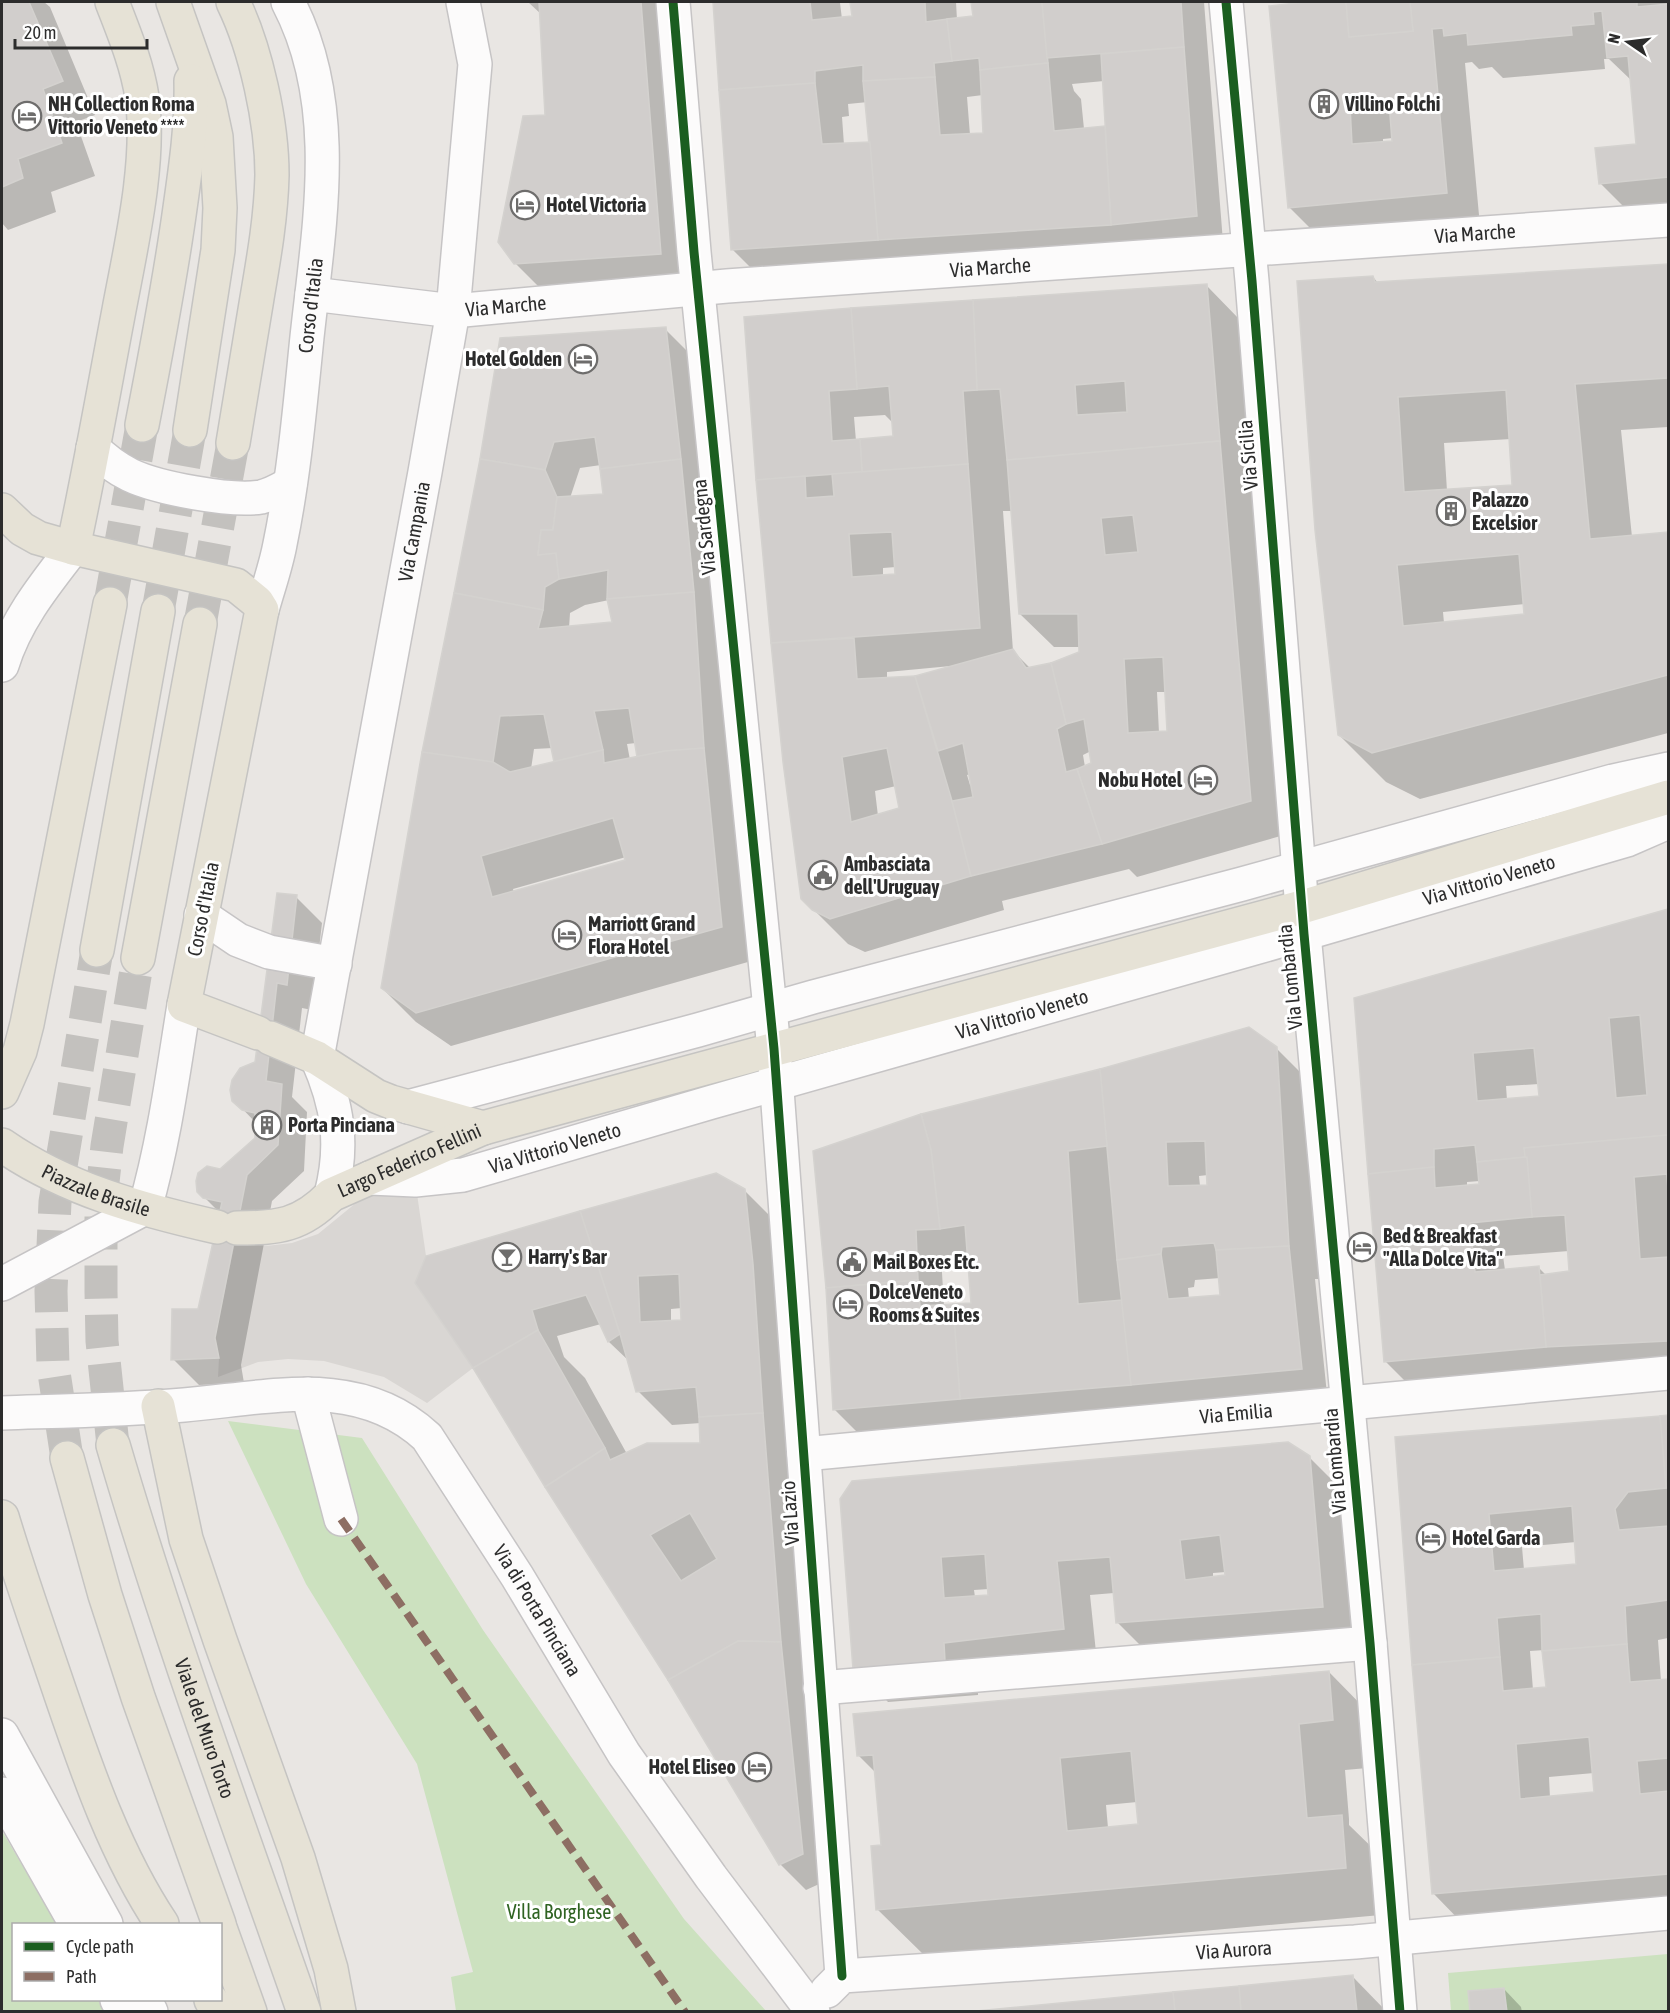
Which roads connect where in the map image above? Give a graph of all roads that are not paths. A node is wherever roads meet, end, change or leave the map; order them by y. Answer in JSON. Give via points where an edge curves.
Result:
{"nodes":[{"id":1,"x":112,"y":2,"type":"edge"},
{"id":2,"x":173,"y":2,"type":"edge"},
{"id":3,"x":233,"y":2,"type":"edge"},
{"id":4,"x":288,"y":2,"type":"edge"},
{"id":5,"x":463,"y":2,"type":"edge"},
{"id":6,"x":673,"y":2,"type":"edge"},
{"id":7,"x":1226,"y":2,"type":"edge"},
{"id":8,"x":190,"y":49,"type":"junction"},
{"id":9,"x":1668,"y":220,"type":"edge"},
{"id":10,"x":1248,"y":250,"type":"junction"},
{"id":11,"x":698,"y":288,"type":"junction"},
{"id":12,"x":312,"y":294,"type":"junction"},
{"id":13,"x":453,"y":311,"type":"junction"},
{"id":14,"x":142,"y":425,"type":"tunnel mouth"},
{"id":15,"x":190,"y":430,"type":"tunnel mouth"},
{"id":16,"x":233,"y":443,"type":"tunnel mouth"},
{"id":17,"x":93,"y":448,"type":"junction"},
{"id":18,"x":290,"y":484,"type":"junction"},
{"id":19,"x":2,"y":510,"type":"edge"},
{"id":20,"x":73,"y":548,"type":"junction"},
{"id":21,"x":110,"y":604,"type":"tunnel mouth"},
{"id":22,"x":261,"y":610,"type":"junction"},
{"id":23,"x":158,"y":611,"type":"tunnel mouth"},
{"id":24,"x":200,"y":624,"type":"tunnel mouth"},
{"id":25,"x":2,"y":665,"type":"edge"},
{"id":26,"x":1668,"y":769,"type":"edge"},
{"id":27,"x":1668,"y":797,"type":"edge"},
{"id":28,"x":1668,"y":822,"type":"edge"},
{"id":29,"x":1298,"y":869,"type":"junction"},
{"id":30,"x":201,"y":915,"type":"junction"},
{"id":31,"x":1303,"y":920,"type":"junction"},
{"id":32,"x":97,"y":950,"type":"tunnel mouth"},
{"id":33,"x":138,"y":958,"type":"tunnel mouth"},
{"id":34,"x":335,"y":964,"type":"junction"},
{"id":35,"x":184,"y":1005,"type":"junction"},
{"id":36,"x":770,"y":1010,"type":"junction"},
{"id":37,"x":774,"y":1048,"type":"junction"},
{"id":38,"x":317,"y":1058,"type":"junction"},
{"id":39,"x":776,"y":1084,"type":"junction"},
{"id":40,"x":2,"y":1092,"type":"edge"},
{"id":41,"x":408,"y":1107,"type":"junction"},
{"id":42,"x":483,"y":1128,"type":"junction"},
{"id":43,"x":2,"y":1145,"type":"edge"},
{"id":44,"x":370,"y":1178,"type":"junction"},
{"id":45,"x":331,"y":1195,"type":"junction"},
{"id":46,"x":145,"y":1208,"type":"junction"},
{"id":47,"x":2,"y":1284,"type":"edge"},
{"id":48,"x":1668,"y":1373,"type":"edge"},
{"id":49,"x":308,"y":1394,"type":"junction"},
{"id":50,"x":1347,"y":1402,"type":"junction"},
{"id":51,"x":158,"y":1406,"type":"junction"},
{"id":52,"x":2,"y":1413,"type":"edge"},
{"id":53,"x":113,"y":1445,"type":"tunnel mouth"},
{"id":54,"x":804,"y":1454,"type":"junction"},
{"id":55,"x":67,"y":1458,"type":"tunnel mouth"},
{"id":56,"x":2,"y":1517,"type":"edge"},
{"id":57,"x":341,"y":1519,"type":"dead end"},
{"id":58,"x":1370,"y":1642,"type":"junction"},
{"id":59,"x":820,"y":1688,"type":"junction"},
{"id":60,"x":2,"y":1735,"type":"edge"},
{"id":61,"x":2,"y":1794,"type":"edge"},
{"id":62,"x":1668,"y":1912,"type":"edge"},
{"id":63,"x":75,"y":1923,"type":"edge"},
{"id":64,"x":105,"y":1923,"type":"edge"},
{"id":65,"x":161,"y":1923,"type":"edge"},
{"id":66,"x":219,"y":1923,"type":"edge"},
{"id":67,"x":222,"y":1932,"type":"edge"},
{"id":68,"x":1394,"y":1938,"type":"junction"},
{"id":69,"x":842,"y":1976,"type":"junction"},
{"id":70,"x":812,"y":2010,"type":"edge"},
{"id":71,"x":250,"y":2012,"type":"edge"},
{"id":72,"x":304,"y":2012,"type":"edge"},
{"id":73,"x":339,"y":2012,"type":"edge"},
{"id":74,"x":1400,"y":2012,"type":"edge"}],
"edges":[{"from":1,"to":17,"type":"main road","via":[[137,69],[144,127],[133,237]]},
{"from":2,"to":8,"type":"main road"},
{"from":3,"to":16,"type":"main road","via":[[257,72],[272,174],[268,232]]},
{"from":4,"to":12,"type":"street","name":"Corso d'Italia","via":[[314,69],[322,128]]},
{"from":5,"to":13,"type":"street","name":"Via Campania","via":[[475,64]]},
{"from":6,"to":11,"type":"street","name":"Via Sardegna"},
{"from":7,"to":10,"type":"street","name":"Via Sicilia"},
{"from":8,"to":14,"type":"main road","via":[[189,143]]},
{"from":8,"to":15,"type":"main road","via":[[216,136],[220,208],[218,250]]},
{"from":9,"to":10,"type":"street","name":"Via Marche"},
{"from":10,"to":11,"type":"street","name":"Via Marche"},
{"from":10,"to":29,"type":"street","name":"Via Sicilia"},
{"from":11,"to":13,"type":"street","name":"Via Marche"},
{"from":11,"to":36,"type":"street","name":"Via Sardegna"},
{"from":12,"to":13,"type":"street","name":"Via Marche"},
{"from":12,"to":18,"type":"street","name":"Corso d'Italia"},
{"from":13,"to":34,"type":"street","name":"Via Campania"},
{"from":17,"to":18,"type":"street","via":[[118,469],[141,480],[228,498],[261,497]]},
{"from":17,"to":20,"type":"main road"},
{"from":18,"to":22,"type":"street","name":"Corso d'Italia","via":[[280,546]]},
{"from":19,"to":20,"type":"main road","via":[[38,538]]},
{"from":20,"to":22,"type":"main road","via":[[225,581],[246,592]]},
{"from":20,"to":25,"type":"street","via":[[23,618]]},
{"from":21,"to":40,"type":"main road","via":[[27,1024],[20,1052]]},
{"from":22,"to":30,"type":"main road","name":"Corso d'Italia"},
{"from":23,"to":32,"type":"main road"},
{"from":24,"to":33,"type":"main road"},
{"from":26,"to":29,"type":"street"},
{"from":27,"to":31,"type":"main road","name":"Via Vittorio Veneto"},
{"from":28,"to":31,"type":"street","name":"Via Vittorio Veneto","via":[[1627,840]]},
{"from":29,"to":31,"type":"street","name":"Via Sicilia"},
{"from":29,"to":36,"type":"street"},
{"from":30,"to":34,"type":"street","via":[[238,940],[268,952]]},
{"from":30,"to":35,"type":"main road","name":"Corso d'Italia"},
{"from":31,"to":37,"type":"main road","name":"Via Vittorio Veneto"},
{"from":31,"to":39,"type":"street","name":"Via Vittorio Veneto"},
{"from":31,"to":50,"type":"street","name":"Via Lombardia"},
{"from":34,"to":38,"type":"street","name":"Via Campania"},
{"from":35,"to":38,"type":"main road"},
{"from":35,"to":46,"type":"street","name":"Corso d'Italia","via":[[168,1110]]},
{"from":36,"to":37,"type":"street","name":"Via Sardegna"},
{"from":36,"to":41,"type":"street"},
{"from":37,"to":39,"type":"street","name":"Via Lazio"},
{"from":37,"to":42,"type":"main road","name":"Via Vittorio Veneto"},
{"from":38,"to":41,"type":"main road","name":"Largo Federico Fellini","via":[[368,1092]]},
{"from":38,"to":45,"type":"street","name":"Largo Federico Fellini","via":[[332,1094],[339,1138]]},
{"from":39,"to":44,"type":"street","name":"Via Vittorio Veneto","via":[[463,1175],[415,1180]]},
{"from":39,"to":54,"type":"street","name":"Via Lazio"},
{"from":41,"to":42,"type":"main road","name":"Largo Federico Fellini"},
{"from":42,"to":44,"type":"main road","name":"Largo Federico Fellini"},
{"from":43,"to":46,"type":"main road","name":"Piazzale Brasile","via":[[56,1177]]},
{"from":44,"to":45,"type":"main road","name":"Largo Federico Fellini"},
{"from":45,"to":46,"type":"main road","via":[[314,1211],[274,1228],[227,1228]]},
{"from":46,"to":47,"type":"street","name":"Piazzale Brasile"},
{"from":48,"to":50,"type":"street","name":"Via Emilia"},
{"from":49,"to":51,"type":"street","name":"Via di Porta Pinciana"},
{"from":49,"to":57,"type":"street"},
{"from":49,"to":70,"type":"street","name":"Via di Porta Pinciana","via":[[341,1396],[377,1405],[427,1437],[517,1576],[624,1754]]},
{"from":50,"to":54,"type":"street","name":"Via Emilia"},
{"from":50,"to":58,"type":"street","name":"Via Lombardia"},
{"from":51,"to":52,"type":"street"},
{"from":51,"to":73,"type":"main road","via":[[186,1539],[298,1858],[331,1969]]},
{"from":53,"to":72,"type":"main road","name":"Viale del Muro Torto","via":[[146,1558]]},
{"from":54,"to":59,"type":"street","name":"Via Lazio"},
{"from":55,"to":66,"type":"main road","via":[[138,1697]]},
{"from":56,"to":65,"type":"main road","via":[[97,1796],[136,1880]]},
{"from":58,"to":59,"type":"street"},
{"from":58,"to":68,"type":"street","name":"Via Lombardia"},
{"from":59,"to":69,"type":"street","name":"Via Lazio"},
{"from":60,"to":64,"type":"street"},
{"from":61,"to":63,"type":"street"},
{"from":62,"to":68,"type":"street","name":"Via Aurora"},
{"from":67,"to":71,"type":"main road"},
{"from":68,"to":69,"type":"street","name":"Via Aurora"},
{"from":68,"to":74,"type":"street","name":"Via Lombardia"},
{"from":69,"to":70,"type":"street"}]}
